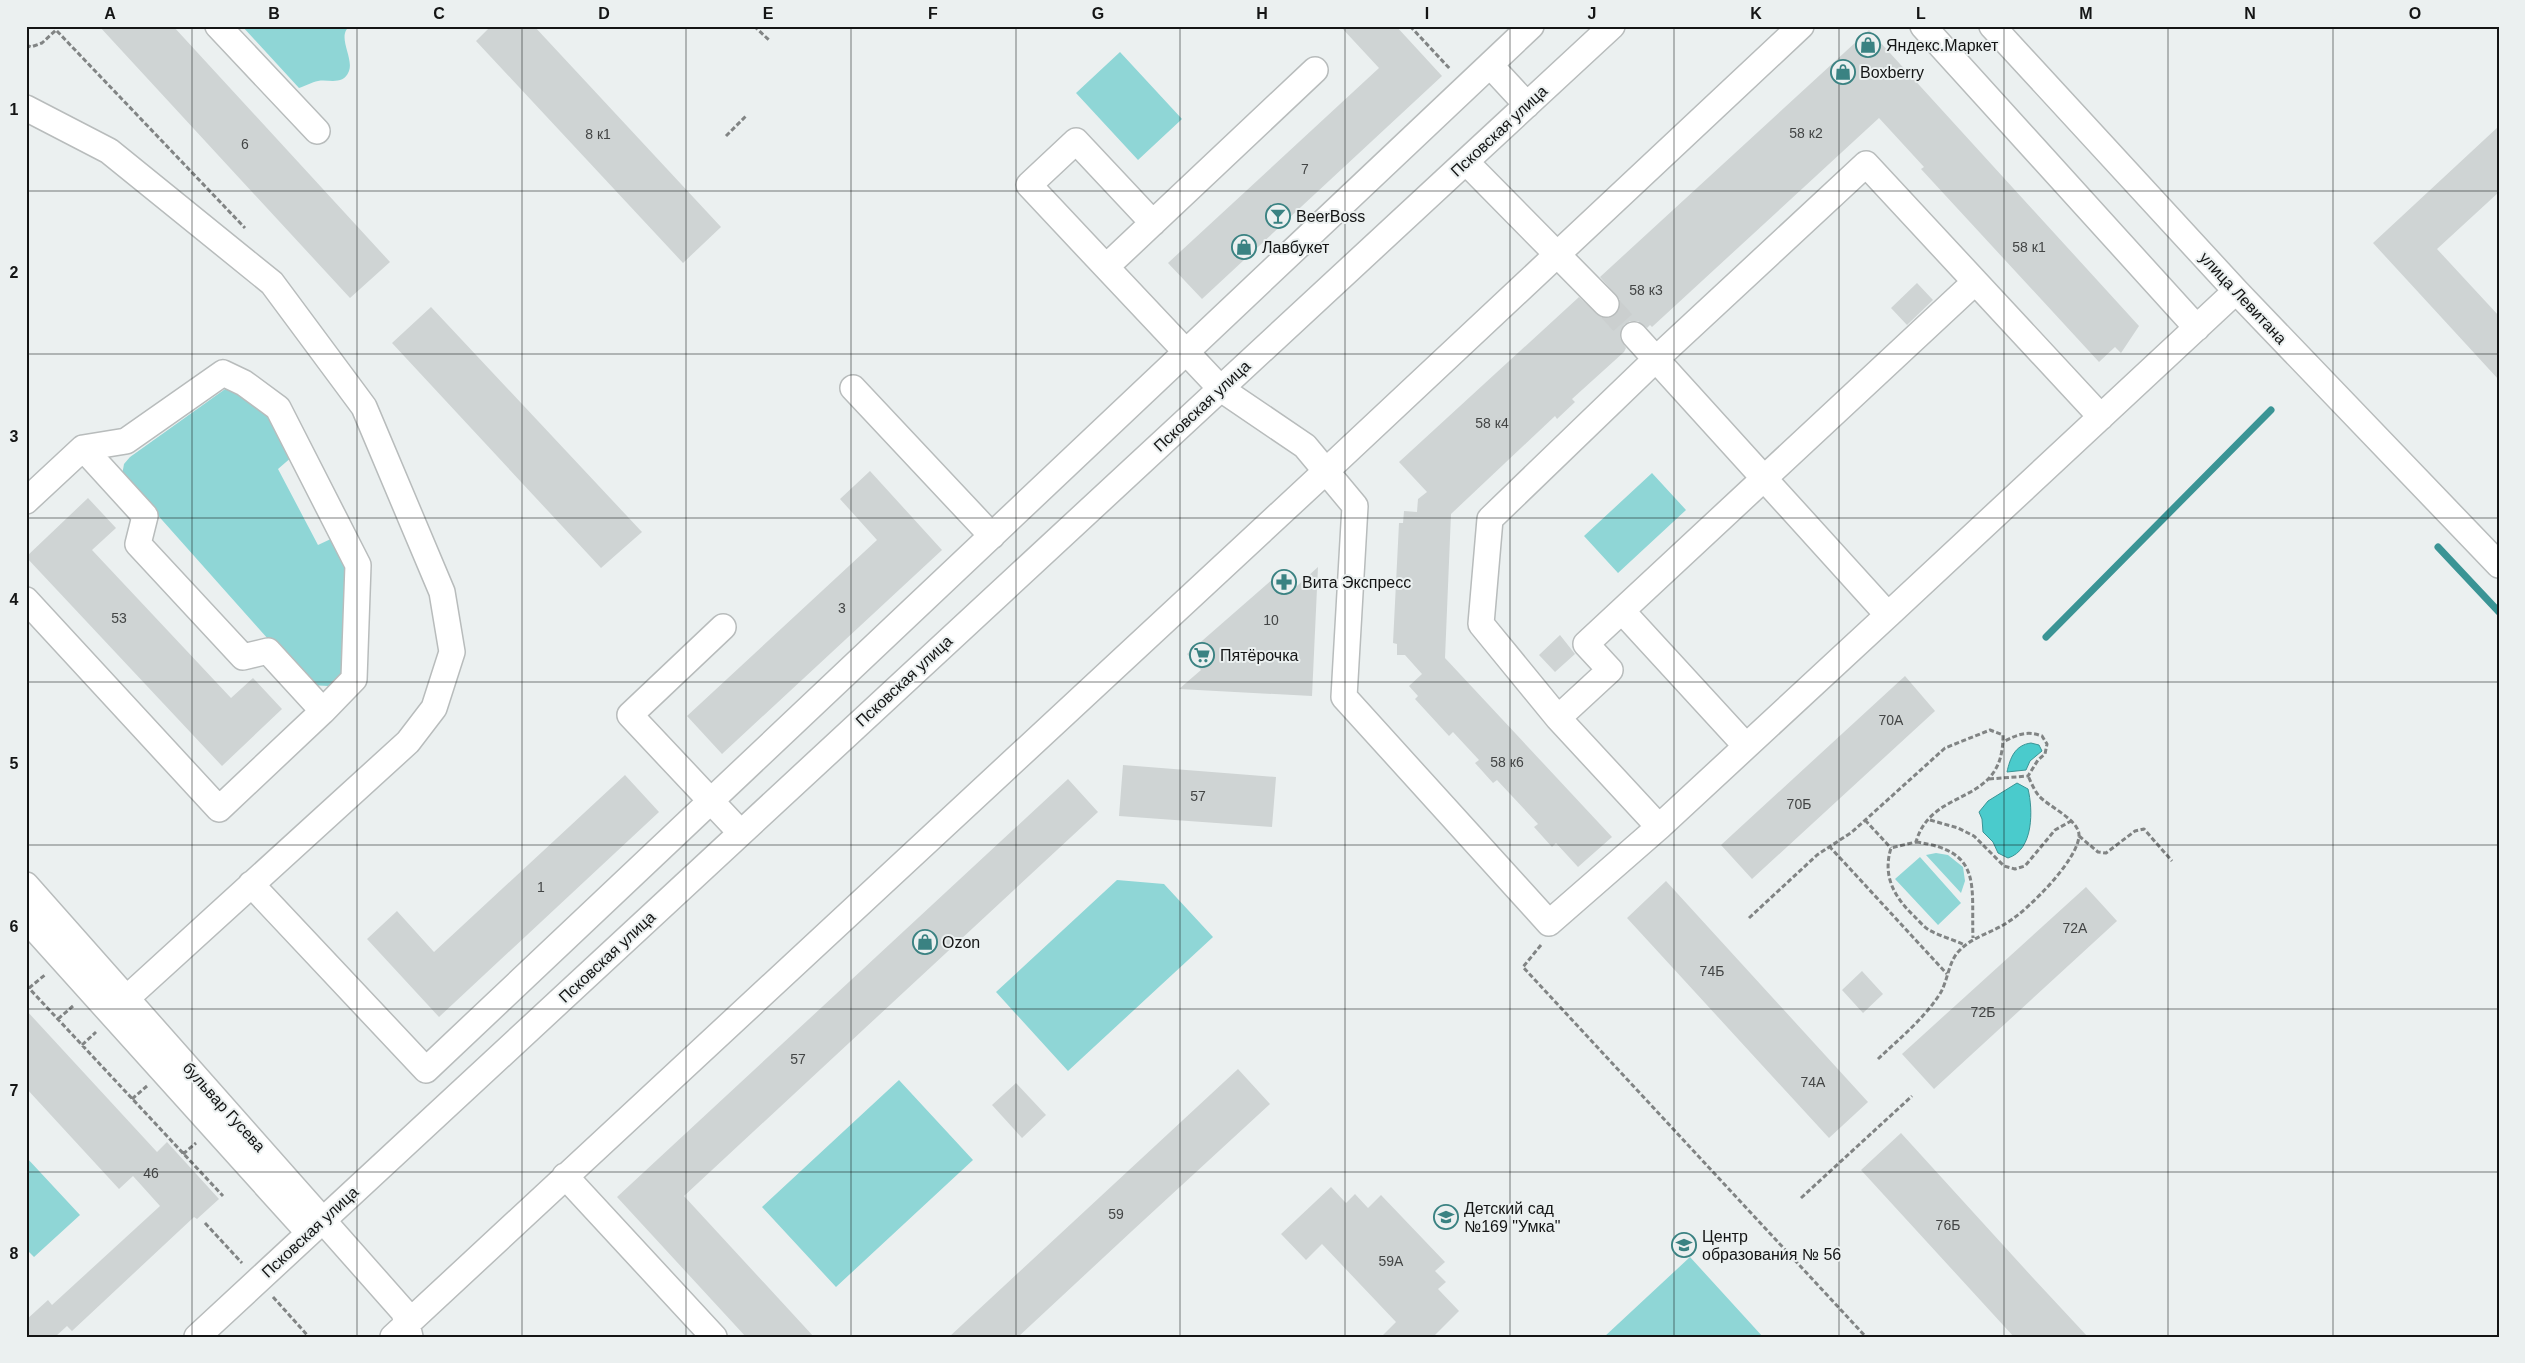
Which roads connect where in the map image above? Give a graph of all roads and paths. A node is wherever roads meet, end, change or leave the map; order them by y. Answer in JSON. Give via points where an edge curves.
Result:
{"nodes":[{"id":1,"x":218,"y":26,"type":"edge"},
{"id":2,"x":754,"y":26,"type":"edge"},
{"id":3,"x":1410,"y":26,"type":"edge"},
{"id":4,"x":1531,"y":26,"type":"edge"},
{"id":5,"x":1612,"y":26,"type":"edge"},
{"id":6,"x":1801,"y":26,"type":"edge"},
{"id":7,"x":1923,"y":26,"type":"edge"},
{"id":8,"x":1992,"y":26,"type":"edge"},
{"id":9,"x":770,"y":40,"type":"dead end"},
{"id":10,"x":26,"y":45,"type":"edge"},
{"id":11,"x":1490,"y":65,"type":"junction"},
{"id":12,"x":1315,"y":70,"type":"dead end"},
{"id":13,"x":1453,"y":72,"type":"dead end"},
{"id":14,"x":1527,"y":105,"type":"junction"},
{"id":15,"x":26,"y":108,"type":"edge"},
{"id":16,"x":746,"y":116,"type":"dead end"},
{"id":17,"x":318,"y":131,"type":"dead end"},
{"id":18,"x":726,"y":136,"type":"dead end"},
{"id":19,"x":1466,"y":162,"type":"junction"},
{"id":20,"x":1153,"y":223,"type":"junction"},
{"id":21,"x":247,"y":230,"type":"dead end"},
{"id":22,"x":1556,"y":255,"type":"junction"},
{"id":23,"x":1106,"y":267,"type":"junction"},
{"id":24,"x":1976,"y":282,"type":"junction"},
{"id":25,"x":2236,"y":291,"type":"junction"},
{"id":26,"x":1606,"y":304,"type":"tunnel mouth"},
{"id":27,"x":2197,"y":328,"type":"junction"},
{"id":28,"x":1634,"y":335,"type":"tunnel mouth"},
{"id":29,"x":1186,"y":352,"type":"junction"},
{"id":30,"x":1656,"y":360,"type":"junction"},
{"id":31,"x":853,"y":388,"type":"dead end"},
{"id":32,"x":1221,"y":389,"type":"junction"},
{"id":33,"x":2100,"y":417,"type":"junction"},
{"id":34,"x":84,"y":448,"type":"junction"},
{"id":35,"x":1326,"y":471,"type":"junction"},
{"id":36,"x":1764,"y":479,"type":"junction"},
{"id":37,"x":26,"y":501,"type":"edge"},
{"id":38,"x":992,"y":536,"type":"junction"},
{"id":39,"x":2499,"y":565,"type":"edge"},
{"id":40,"x":26,"y":600,"type":"edge"},
{"id":41,"x":1622,"y":611,"type":"junction"},
{"id":42,"x":1888,"y":615,"type":"junction"},
{"id":43,"x":723,"y":627,"type":"dead end"},
{"id":44,"x":323,"y":711,"type":"junction"},
{"id":45,"x":1558,"y":718,"type":"junction"},
{"id":46,"x":2003,"y":742,"type":"junction"},
{"id":47,"x":1746,"y":746,"type":"junction"},
{"id":48,"x":2028,"y":776,"type":"junction"},
{"id":49,"x":1989,"y":780,"type":"junction"},
{"id":50,"x":711,"y":801,"type":"junction"},
{"id":51,"x":1865,"y":820,"type":"junction"},
{"id":52,"x":1930,"y":820,"type":"junction"},
{"id":53,"x":2071,"y":821,"type":"junction"},
{"id":54,"x":1659,"y":827,"type":"junction"},
{"id":55,"x":741,"y":833,"type":"junction"},
{"id":56,"x":2080,"y":836,"type":"junction"},
{"id":57,"x":1916,"y":842,"type":"junction"},
{"id":58,"x":1830,"y":846,"type":"junction"},
{"id":59,"x":1891,"y":848,"type":"junction"},
{"id":60,"x":2172,"y":861,"type":"dead end"},
{"id":61,"x":26,"y":884,"type":"edge"},
{"id":62,"x":252,"y":884,"type":"junction"},
{"id":63,"x":1749,"y":918,"type":"dead end"},
{"id":64,"x":26,"y":919,"type":"edge"},
{"id":65,"x":1549,"y":922,"type":"junction"},
{"id":66,"x":1973,"y":938,"type":"junction"},
{"id":67,"x":1965,"y":945,"type":"junction"},
{"id":68,"x":1947,"y":974,"type":"junction"},
{"id":69,"x":26,"y":985,"type":"edge"},
{"id":70,"x":127,"y":998,"type":"junction"},
{"id":71,"x":1878,"y":1059,"type":"dead end"},
{"id":72,"x":1912,"y":1096,"type":"dead end"},
{"id":73,"x":566,"y":1176,"type":"junction"},
{"id":74,"x":222,"y":1196,"type":"dead end"},
{"id":75,"x":1801,"y":1198,"type":"dead end"},
{"id":76,"x":316,"y":1226,"type":"junction"},
{"id":77,"x":404,"y":1332,"type":"edge"},
{"id":78,"x":197,"y":1337,"type":"edge"},
{"id":79,"x":714,"y":1337,"type":"edge"},
{"id":80,"x":1866,"y":1337,"type":"edge"}],
"edges":[{"from":1,"to":17,"type":"street"},
{"from":2,"to":9,"type":"path"},
{"from":3,"to":13,"type":"path"},
{"from":4,"to":11,"type":"street"},
{"from":5,"to":14,"type":"street","name":"Псковская улица"},
{"from":6,"to":22,"type":"street"},
{"from":7,"to":27,"type":"street"},
{"from":8,"to":25,"type":"street","name":"улица Левитана"},
{"from":10,"to":21,"type":"path","via":[[31,47],[42,43],[56,30]]},
{"from":11,"to":14,"type":"street"},
{"from":11,"to":29,"type":"street"},
{"from":12,"to":20,"type":"street"},
{"from":14,"to":19,"type":"street","name":"Псковская улица"},
{"from":15,"to":62,"type":"street","via":[[109,151],[272,283],[364,407],[442,592],[452,652],[434,708],[408,742]]},
{"from":16,"to":18,"type":"path"},
{"from":19,"to":22,"type":"street"},
{"from":19,"to":32,"type":"street","name":"Псковская улица"},
{"from":20,"to":23,"type":"street"},
{"from":20,"to":23,"type":"street","via":[[1076,141],[1029,185]]},
{"from":22,"to":26,"type":"street"},
{"from":22,"to":35,"type":"street"},
{"from":23,"to":29,"type":"street"},
{"from":24,"to":30,"type":"street","via":[[1866,164]]},
{"from":24,"to":33,"type":"street"},
{"from":24,"to":36,"type":"street"},
{"from":25,"to":27,"type":"street"},
{"from":25,"to":39,"type":"street","name":"улица Левитана"},
{"from":27,"to":33,"type":"street"},
{"from":28,"to":30,"type":"street"},
{"from":29,"to":32,"type":"street"},
{"from":29,"to":38,"type":"street"},
{"from":30,"to":36,"type":"street"},
{"from":30,"to":45,"type":"street","via":[[1490,519],[1481,624]]},
{"from":31,"to":38,"type":"street"},
{"from":32,"to":35,"type":"street","via":[[1305,446]]},
{"from":32,"to":55,"type":"street","name":"Псковская улица"},
{"from":33,"to":42,"type":"street"},
{"from":34,"to":37,"type":"street"},
{"from":34,"to":44,"type":"street","via":[[145,516],[138,544],[243,657],[268,651]]},
{"from":34,"to":44,"type":"street","via":[[126,441],[224,373],[278,408],[358,565],[354,679]]},
{"from":35,"to":65,"type":"street","via":[[1355,506],[1344,698]]},
{"from":35,"to":73,"type":"street"},
{"from":36,"to":41,"type":"street"},
{"from":36,"to":42,"type":"street"},
{"from":38,"to":50,"type":"street"},
{"from":40,"to":44,"type":"street","via":[[219,809]]},
{"from":41,"to":45,"type":"street","via":[[1586,644],[1610,670]]},
{"from":41,"to":47,"type":"street"},
{"from":42,"to":47,"type":"street"},
{"from":43,"to":50,"type":"street","via":[[630,715]]},
{"from":45,"to":54,"type":"street"},
{"from":46,"to":48,"type":"path","via":[[2020,733],[2032,732],[2042,736],[2047,744],[2045,754]]},
{"from":46,"to":49,"type":"path","via":[[1997,770]]},
{"from":46,"to":51,"type":"path","via":[[2003,735],[1990,730],[1945,748]]},
{"from":47,"to":54,"type":"street"},
{"from":48,"to":49,"type":"path"},
{"from":48,"to":53,"type":"path","via":[[2039,796]]},
{"from":49,"to":52,"type":"path","via":[[1984,786],[1938,809]]},
{"from":50,"to":55,"type":"street"},
{"from":50,"to":62,"type":"street","via":[[426,1070]]},
{"from":51,"to":58,"type":"path"},
{"from":51,"to":59,"type":"path"},
{"from":52,"to":53,"type":"path","via":[[1974,836],[2004,866],[2015,869],[2024,866],[2055,830]]},
{"from":52,"to":57,"type":"path","via":[[1919,830]]},
{"from":53,"to":56,"type":"path"},
{"from":54,"to":65,"type":"street"},
{"from":55,"to":76,"type":"street","name":"Псковская улица"},
{"from":56,"to":60,"type":"path","via":[[2098,852],[2106,853],[2135,831],[2144,829]]},
{"from":56,"to":66,"type":"path","via":[[2063,868],[2048,886],[2009,922],[1991,933]]},
{"from":57,"to":59,"type":"path"},
{"from":57,"to":66,"type":"path","via":[[1939,845],[1966,865],[1972,882]]},
{"from":58,"to":63,"type":"path"},
{"from":58,"to":68,"type":"path"},
{"from":59,"to":67,"type":"path","via":[[1888,877],[1907,909],[1928,930]]},
{"from":61,"to":70,"type":"street","name":"бульвар Гусева"},
{"from":62,"to":70,"type":"street"},
{"from":64,"to":76,"type":"street"},
{"from":65,"to":80,"type":"path","via":[[1543,942],[1523,967]]},
{"from":66,"to":67,"type":"path"},
{"from":67,"to":68,"type":"path"},
{"from":68,"to":71,"type":"path","via":[[1941,992],[1933,1002]]},
{"from":69,"to":74,"type":"path"},
{"from":70,"to":76,"type":"street","name":"бульвар Гусева"},
{"from":72,"to":75,"type":"path"},
{"from":73,"to":77,"type":"street"},
{"from":73,"to":79,"type":"street"},
{"from":76,"to":77,"type":"street","name":"бульвар Гусева","via":[[404,1312]]},
{"from":76,"to":78,"type":"street","name":"Псковская улица"}]}
